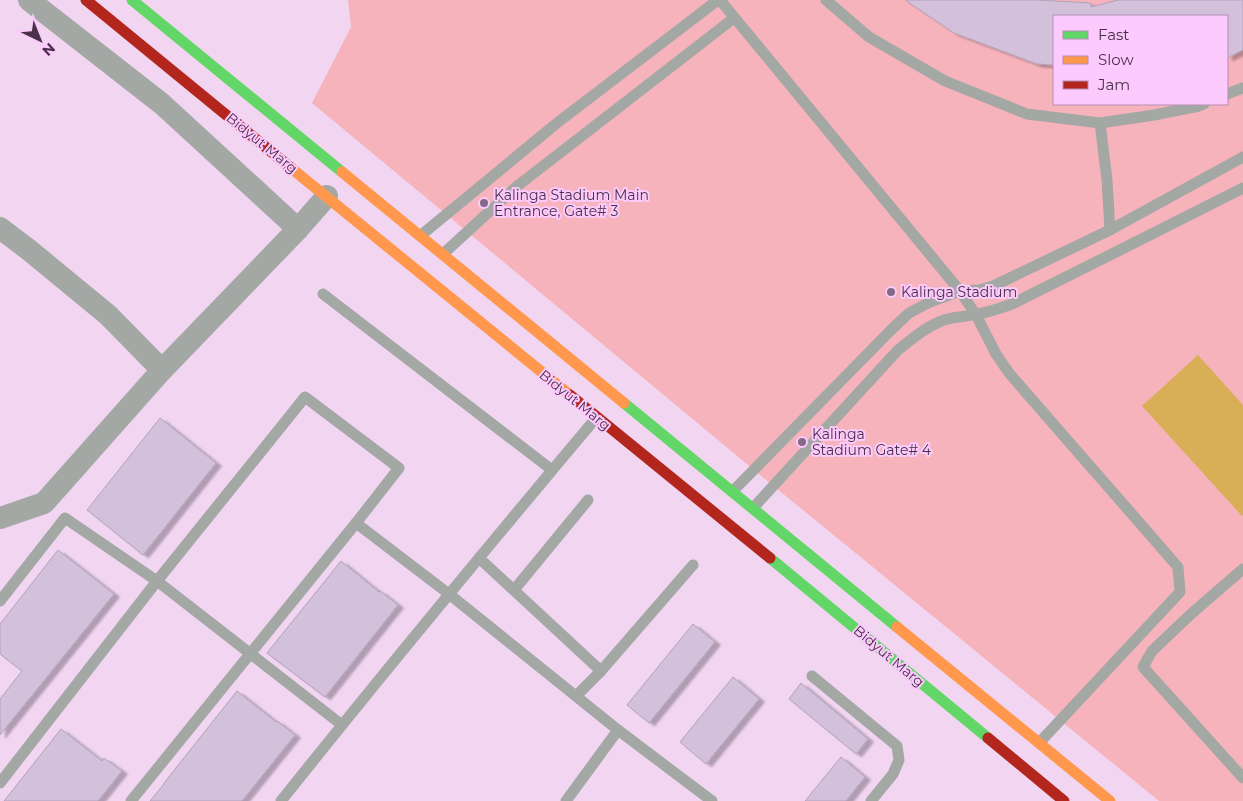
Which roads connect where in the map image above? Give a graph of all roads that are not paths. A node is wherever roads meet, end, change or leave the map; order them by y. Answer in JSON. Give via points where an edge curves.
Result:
{"nodes":[{"id":1,"x":29,"y":0,"type":"edge"},
{"id":2,"x":86,"y":0,"type":"edge"},
{"id":3,"x":132,"y":0,"type":"edge"},
{"id":4,"x":719,"y":0,"type":"edge"},
{"id":5,"x":826,"y":0,"type":"edge"},
{"id":6,"x":734,"y":18,"type":"junction"},
{"id":7,"x":1243,"y":88,"type":"edge"},
{"id":8,"x":1228,"y":94,"type":"edge"},
{"id":9,"x":1202,"y":105,"type":"edge"},
{"id":10,"x":1100,"y":123,"type":"junction"},
{"id":11,"x":1243,"y":157,"type":"edge"},
{"id":12,"x":1243,"y":188,"type":"edge"},
{"id":13,"x":327,"y":196,"type":"junction"},
{"id":14,"x":0,"y":228,"type":"edge"},
{"id":15,"x":298,"y":229,"type":"junction"},
{"id":16,"x":1110,"y":230,"type":"junction"},
{"id":17,"x":420,"y":236,"type":"junction"},
{"id":18,"x":443,"y":254,"type":"junction"},
{"id":19,"x":960,"y":292,"type":"junction"},
{"id":20,"x":322,"y":294,"type":"dead end"},
{"id":21,"x":976,"y":315,"type":"junction"},
{"id":22,"x":162,"y":370,"type":"junction"},
{"id":23,"x":596,"y":418,"type":"junction"},
{"id":24,"x":552,"y":470,"type":"junction"},
{"id":25,"x":733,"y":491,"type":"junction"},
{"id":26,"x":588,"y":500,"type":"dead end"},
{"id":27,"x":754,"y":508,"type":"junction"},
{"id":28,"x":0,"y":518,"type":"edge"},
{"id":29,"x":356,"y":524,"type":"junction"},
{"id":30,"x":479,"y":558,"type":"junction"},
{"id":31,"x":693,"y":564,"type":"dead end"},
{"id":32,"x":1243,"y":569,"type":"edge"},
{"id":33,"x":157,"y":581,"type":"junction"},
{"id":34,"x":514,"y":590,"type":"junction"},
{"id":35,"x":449,"y":594,"type":"junction"},
{"id":36,"x":0,"y":601,"type":"edge"},
{"id":37,"x":249,"y":654,"type":"junction"},
{"id":38,"x":601,"y":671,"type":"junction"},
{"id":39,"x":812,"y":676,"type":"dead end"},
{"id":40,"x":576,"y":696,"type":"junction"},
{"id":41,"x":342,"y":725,"type":"junction"},
{"id":42,"x":618,"y":730,"type":"junction"},
{"id":43,"x":1039,"y":743,"type":"junction"},
{"id":44,"x":1243,"y":778,"type":"edge"},
{"id":45,"x":0,"y":783,"type":"edge"},
{"id":46,"x":131,"y":801,"type":"edge"},
{"id":47,"x":281,"y":801,"type":"edge"},
{"id":48,"x":566,"y":801,"type":"edge"},
{"id":49,"x":712,"y":801,"type":"edge"},
{"id":50,"x":871,"y":801,"type":"edge"},
{"id":51,"x":1064,"y":801,"type":"edge"},
{"id":52,"x":1110,"y":801,"type":"edge"}],
"edges":[{"from":1,"to":15,"type":"street","via":[[162,104]]},
{"from":2,"to":13,"type":"main road","name":"Bidyut Marg"},
{"from":3,"to":17,"type":"main road","name":"Bidyut Marg"},
{"from":4,"to":6,"type":"lane"},
{"from":4,"to":17,"type":"lane","via":[[558,122]]},
{"from":5,"to":10,"type":"lane","via":[[869,37],[945,81],[1027,114]]},
{"from":6,"to":18,"type":"lane","via":[[516,187]]},
{"from":6,"to":19,"type":"lane"},
{"from":7,"to":8,"type":"lane"},
{"from":9,"to":10,"type":"lane"},
{"from":10,"to":16,"type":"lane"},
{"from":11,"to":16,"type":"lane"},
{"from":12,"to":21,"type":"lane","via":[[1012,304]]},
{"from":13,"to":15,"type":"street"},
{"from":13,"to":23,"type":"main road","name":"Bidyut Marg"},
{"from":14,"to":22,"type":"street","via":[[108,315]]},
{"from":15,"to":22,"type":"street"},
{"from":16,"to":19,"type":"lane","via":[[993,286]]},
{"from":17,"to":18,"type":"main road","name":"Bidyut Marg"},
{"from":18,"to":25,"type":"main road","name":"Bidyut Marg"},
{"from":19,"to":21,"type":"lane"},
{"from":19,"to":25,"type":"lane","via":[[909,313]]},
{"from":20,"to":24,"type":"lane"},
{"from":21,"to":27,"type":"lane","via":[[944,320],[898,350]]},
{"from":21,"to":43,"type":"lane","via":[[1009,373],[1178,567],[1180,592]]},
{"from":22,"to":28,"type":"street","via":[[44,503]]},
{"from":23,"to":24,"type":"lane"},
{"from":23,"to":51,"type":"main road","name":"Bidyut Marg"},
{"from":24,"to":30,"type":"lane"},
{"from":25,"to":27,"type":"main road","name":"Bidyut Marg"},
{"from":26,"to":34,"type":"lane"},
{"from":27,"to":43,"type":"main road","name":"Bidyut Marg"},
{"from":29,"to":33,"type":"lane","via":[[399,468],[305,397]]},
{"from":29,"to":35,"type":"lane"},
{"from":29,"to":37,"type":"lane"},
{"from":30,"to":34,"type":"lane"},
{"from":30,"to":35,"type":"lane"},
{"from":31,"to":38,"type":"lane"},
{"from":32,"to":44,"type":"lane","via":[[1152,651],[1143,667]]},
{"from":33,"to":36,"type":"lane","via":[[65,518]]},
{"from":33,"to":37,"type":"lane"},
{"from":33,"to":45,"type":"lane"},
{"from":34,"to":38,"type":"lane"},
{"from":35,"to":40,"type":"lane"},
{"from":35,"to":41,"type":"lane"},
{"from":37,"to":41,"type":"lane"},
{"from":37,"to":46,"type":"lane"},
{"from":38,"to":40,"type":"lane"},
{"from":39,"to":50,"type":"lane","via":[[897,746],[894,774]]},
{"from":40,"to":42,"type":"lane"},
{"from":41,"to":47,"type":"lane"},
{"from":42,"to":48,"type":"lane"},
{"from":42,"to":49,"type":"lane"},
{"from":43,"to":52,"type":"main road","name":"Bidyut Marg"}]}
